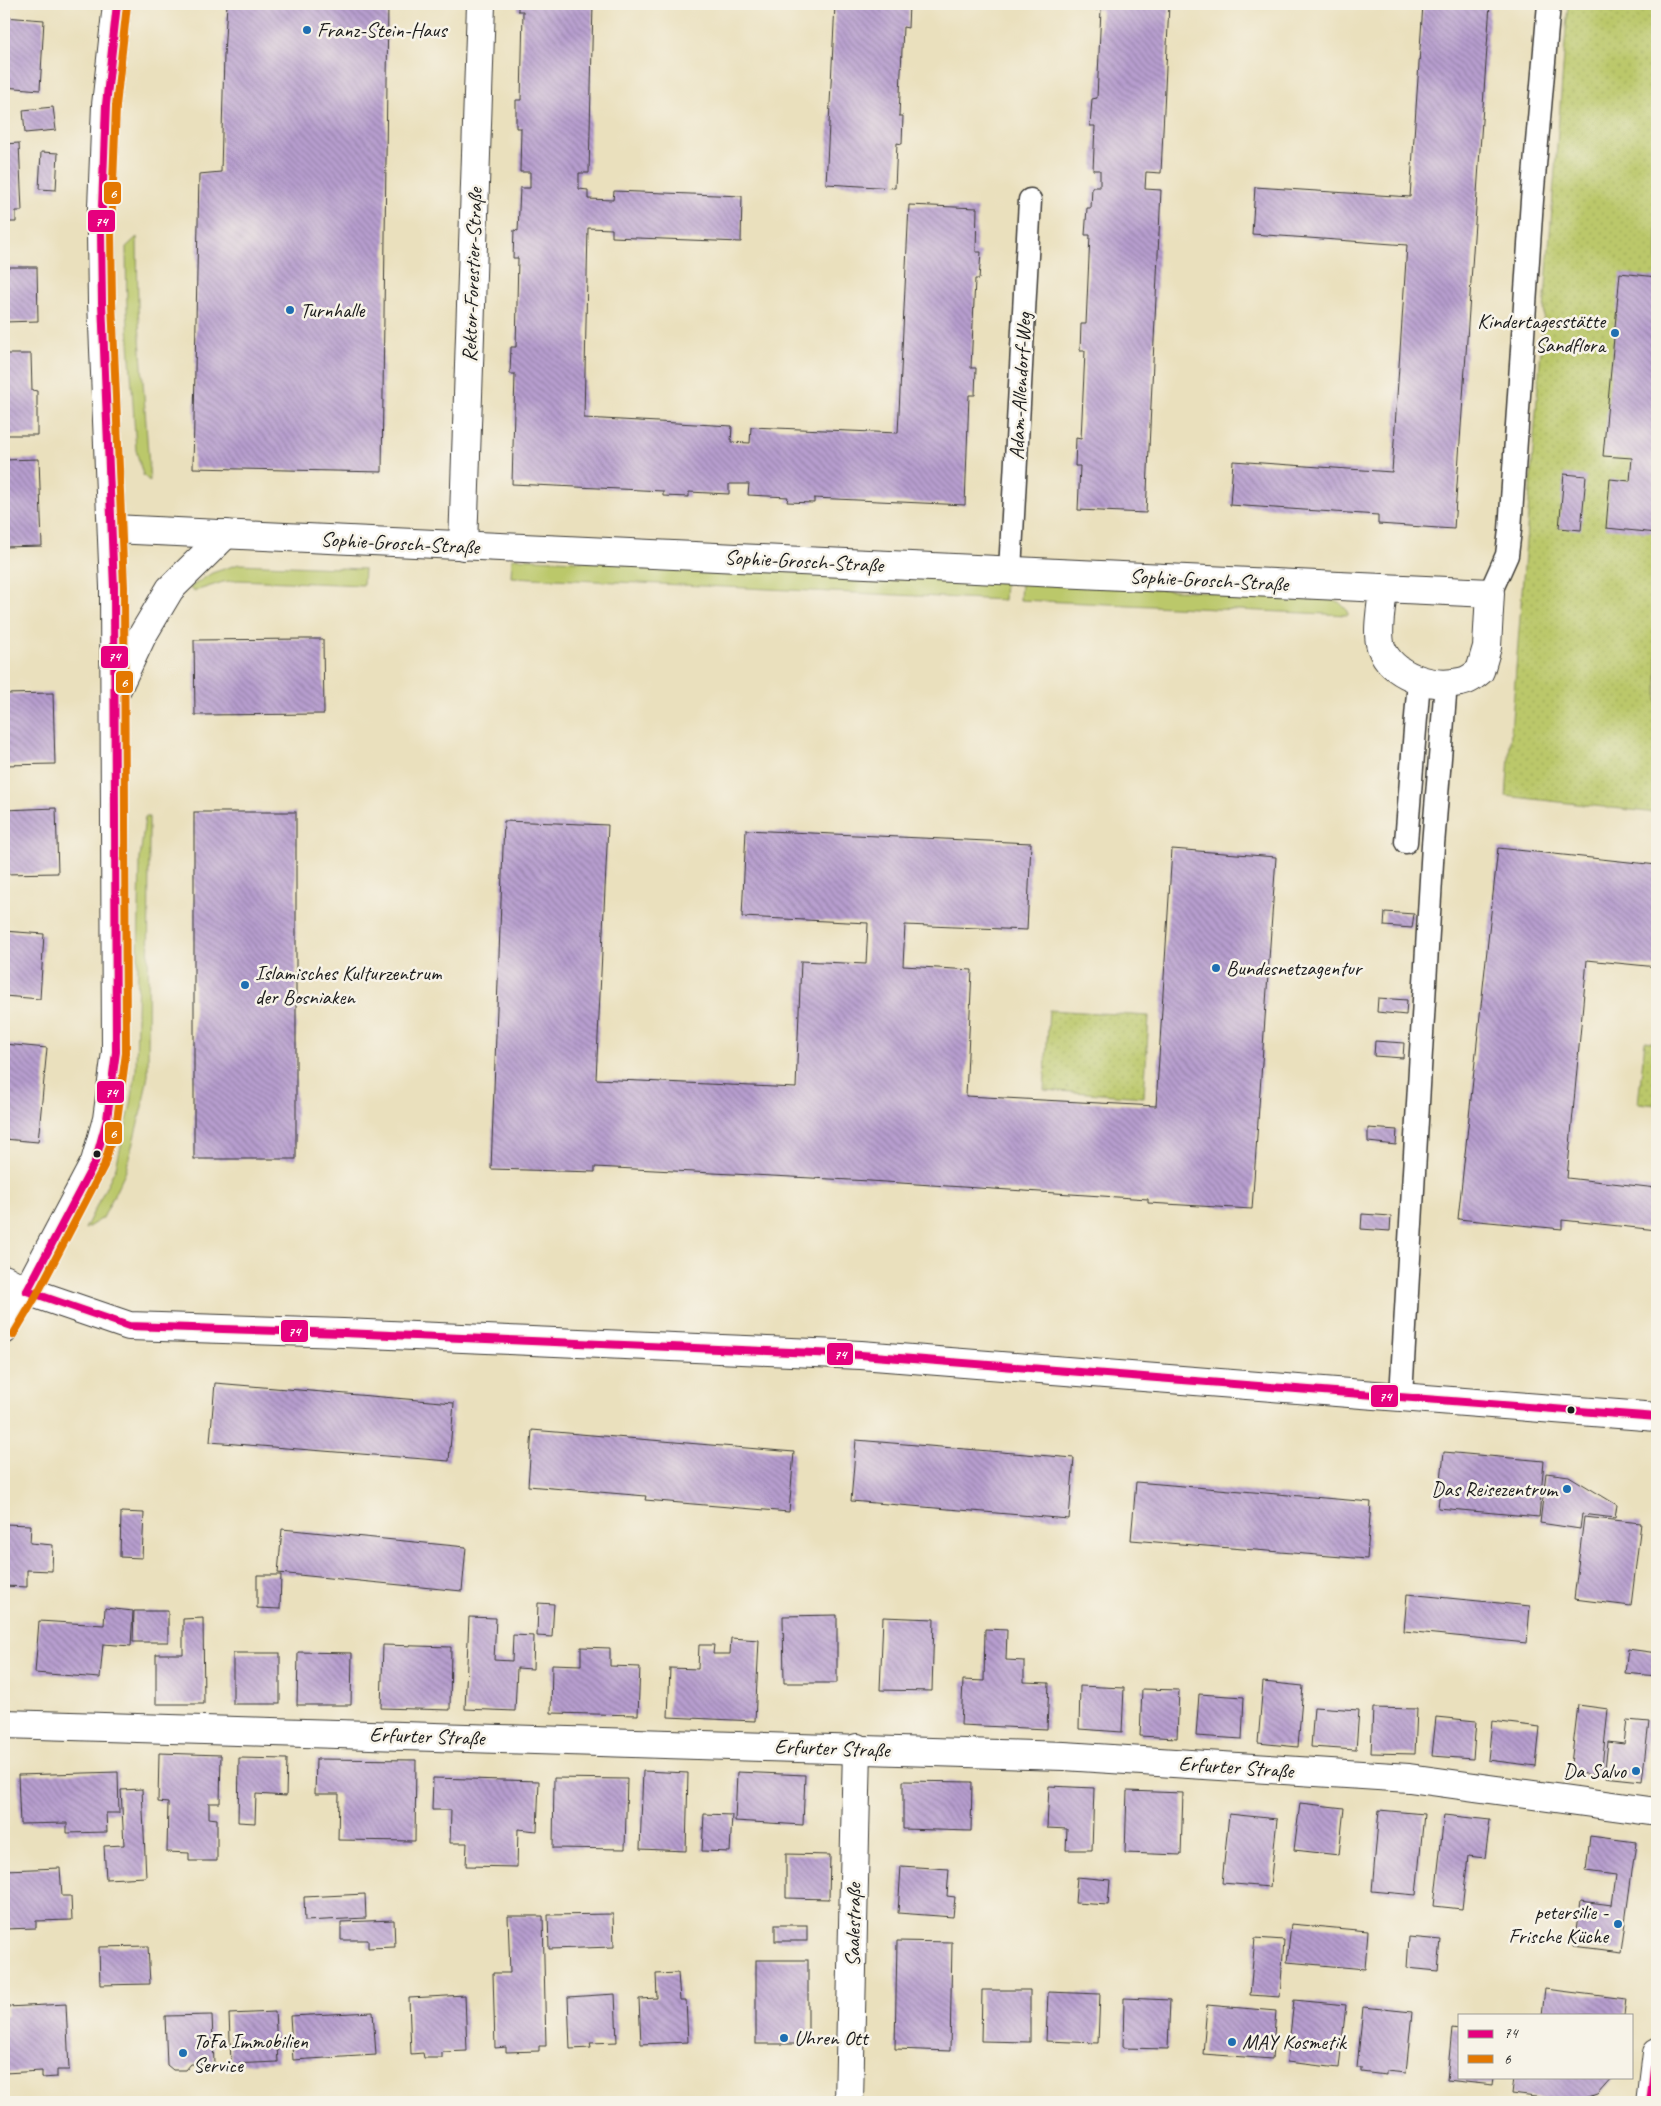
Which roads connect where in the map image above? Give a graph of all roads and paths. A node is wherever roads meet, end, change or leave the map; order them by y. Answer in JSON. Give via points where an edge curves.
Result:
{"nodes":[{"id":1,"x":117,"y":4,"type":"edge"},
{"id":2,"x":481,"y":4,"type":"edge"},
{"id":3,"x":1549,"y":4,"type":"edge"},
{"id":4,"x":1030,"y":200,"type":"dead end"},
{"id":5,"x":113,"y":529,"type":"junction"},
{"id":6,"x":226,"y":534,"type":"junction"},
{"id":7,"x":463,"y":546,"type":"junction"},
{"id":8,"x":1010,"y":571,"type":"junction"},
{"id":9,"x":1383,"y":588,"type":"junction"},
{"id":10,"x":1490,"y":593,"type":"junction"},
{"id":11,"x":1432,"y":681,"type":"junction"},
{"id":12,"x":116,"y":691,"type":"junction"},
{"id":13,"x":1406,"y":842,"type":"dead end"},
{"id":14,"x":15,"y":1285,"type":"edge"},
{"id":15,"x":4,"y":1330,"type":"edge"},
{"id":16,"x":1401,"y":1396,"type":"junction"},
{"id":17,"x":1657,"y":1416,"type":"edge"},
{"id":18,"x":4,"y":1724,"type":"edge"},
{"id":19,"x":857,"y":1748,"type":"junction"},
{"id":20,"x":1657,"y":1812,"type":"edge"},
{"id":21,"x":1657,"y":2053,"type":"edge"},
{"id":22,"x":848,"y":2102,"type":"edge"},
{"id":23,"x":1650,"y":2102,"type":"edge"}],
"edges":[{"from":1,"to":5,"type":"street","via":[[106,105],[101,233]]},
{"from":2,"to":7,"type":"street","name":"Rektor-Forestier-Straße"},
{"from":3,"to":10,"type":"lane","via":[[1510,530],[1507,555]]},
{"from":4,"to":8,"type":"lane","name":"Adam-Allendorf-Weg"},
{"from":5,"to":6,"type":"street","name":"Sophie-Grosch-Straße"},
{"from":5,"to":12,"type":"street"},
{"from":6,"to":7,"type":"street","name":"Sophie-Grosch-Straße"},
{"from":6,"to":12,"type":"street","via":[[170,589],[142,636]]},
{"from":7,"to":8,"type":"street","name":"Sophie-Grosch-Straße"},
{"from":8,"to":9,"type":"street","name":"Sophie-Grosch-Straße"},
{"from":9,"to":10,"type":"street","name":"Sophie-Grosch-Straße"},
{"from":9,"to":11,"type":"street","via":[[1381,645],[1386,655],[1408,676]]},
{"from":10,"to":11,"type":"street","via":[[1487,647],[1480,671],[1461,682]]},
{"from":11,"to":13,"type":"lane"},
{"from":11,"to":16,"type":"lane","via":[[1433,845]]},
{"from":12,"to":14,"type":"street","via":[[116,1052],[107,1119],[95,1162]]},
{"from":14,"to":15,"type":"street"},
{"from":14,"to":16,"type":"street","via":[[129,1326],[862,1355]]},
{"from":16,"to":17,"type":"street"},
{"from":18,"to":19,"type":"street","name":"Erfurter Straße"},
{"from":19,"to":20,"type":"street","name":"Erfurter Straße","via":[[1064,1756],[1409,1778]]},
{"from":19,"to":22,"type":"street","name":"Saalestraße"},
{"from":21,"to":23,"type":"street"}]}
